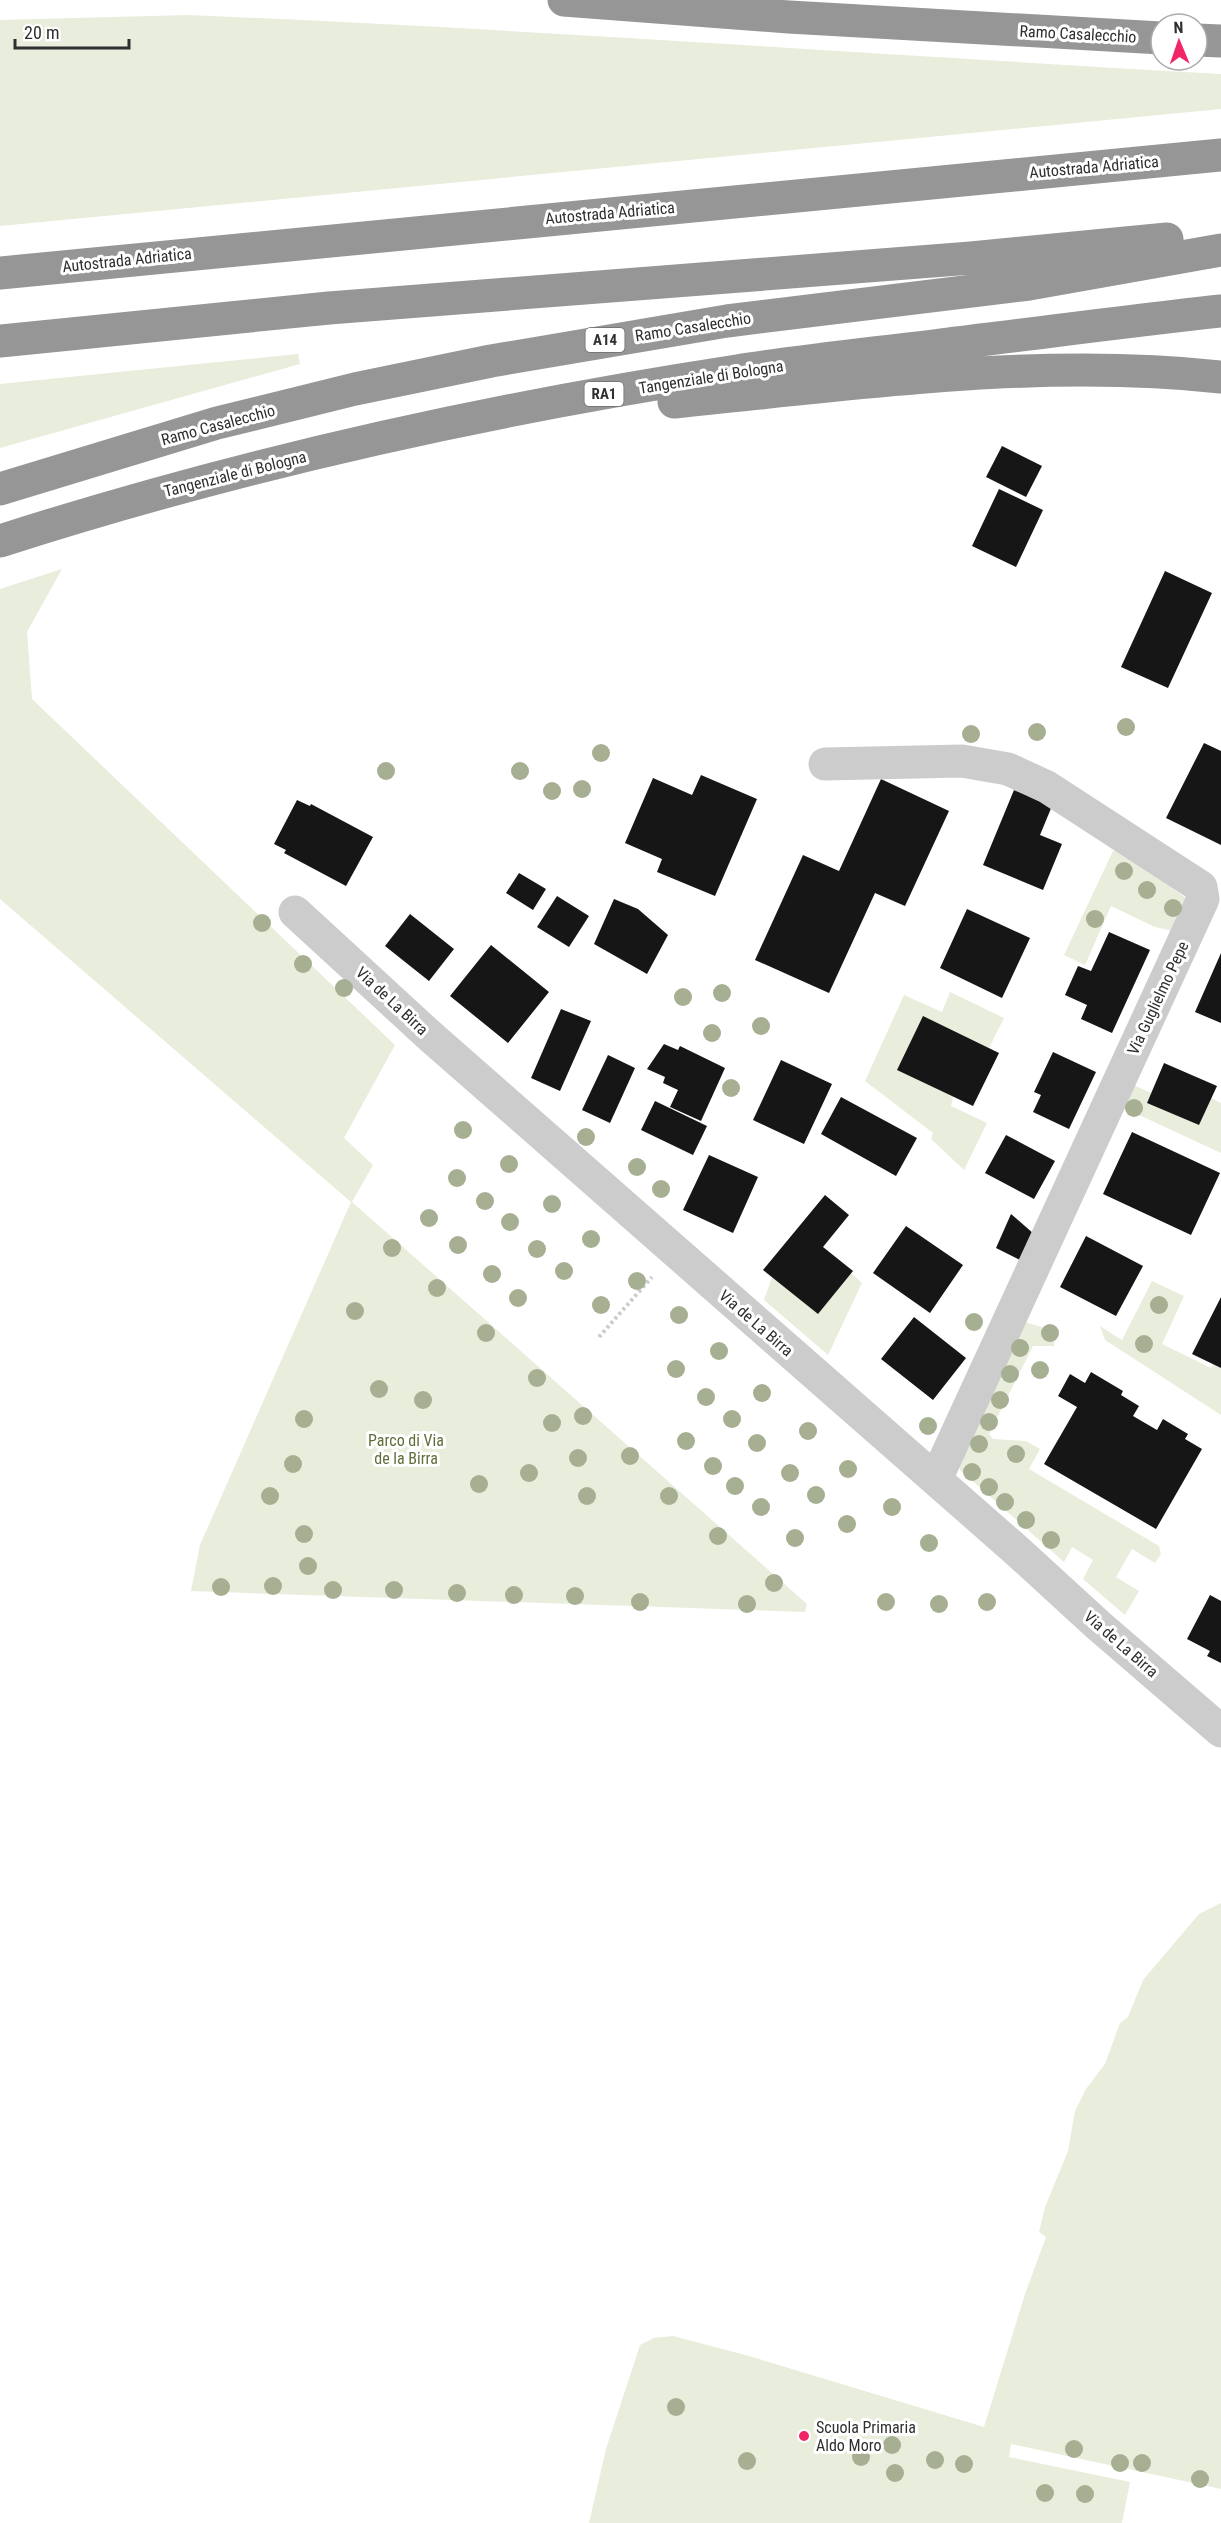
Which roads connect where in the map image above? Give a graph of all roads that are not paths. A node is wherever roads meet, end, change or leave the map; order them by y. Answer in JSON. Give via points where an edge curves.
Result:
{"nodes":[{"id":1,"x":564,"y":0,"type":"edge"},
{"id":2,"x":1149,"y":37,"type":"edge"},
{"id":3,"x":1221,"y":155,"type":"edge"},
{"id":4,"x":1221,"y":234,"type":"edge"},
{"id":5,"x":1221,"y":250,"type":"edge"},
{"id":6,"x":0,"y":273,"type":"edge"},
{"id":7,"x":1221,"y":311,"type":"edge"},
{"id":8,"x":0,"y":341,"type":"edge"},
{"id":9,"x":1221,"y":377,"type":"edge"},
{"id":10,"x":439,"y":426,"type":"junction"},
{"id":11,"x":0,"y":489,"type":"edge"},
{"id":12,"x":0,"y":541,"type":"edge"},
{"id":13,"x":825,"y":764,"type":"dead end"},
{"id":14,"x":295,"y":912,"type":"dead end"},
{"id":15,"x":936,"y":1479,"type":"junction"},
{"id":16,"x":1221,"y":1731,"type":"edge"}],
"edges":[{"from":1,"to":2,"type":"highway","name":"Ramo Casalecchio"},
{"from":3,"to":6,"type":"highway","name":"Autostrada Adriatica"},
{"from":4,"to":8,"type":"highway","via":[[959,259],[329,308]]},
{"from":5,"to":11,"type":"highway","name":"Ramo Casalecchio","number":"A14","via":[[1029,284],[738,319],[502,359],[217,423]]},
{"from":7,"to":10,"type":"highway","name":"Tangenziale di Bologna","number":"RA1","via":[[738,371]]},
{"from":9,"to":10,"type":"highway","via":[[1124,371],[924,377]]},
{"from":10,"to":12,"type":"highway","name":"Tangenziale di Bologna","number":"RA1","via":[[203,480]]},
{"from":13,"to":15,"type":"street","name":"Via Guglielmo Pepe","via":[[962,761],[1008,769],[1047,787],[1201,887],[1203,899]]},
{"from":14,"to":15,"type":"street","name":"Via de La Birra","via":[[439,1044]]},
{"from":15,"to":16,"type":"street","name":"Via de La Birra"}]}
